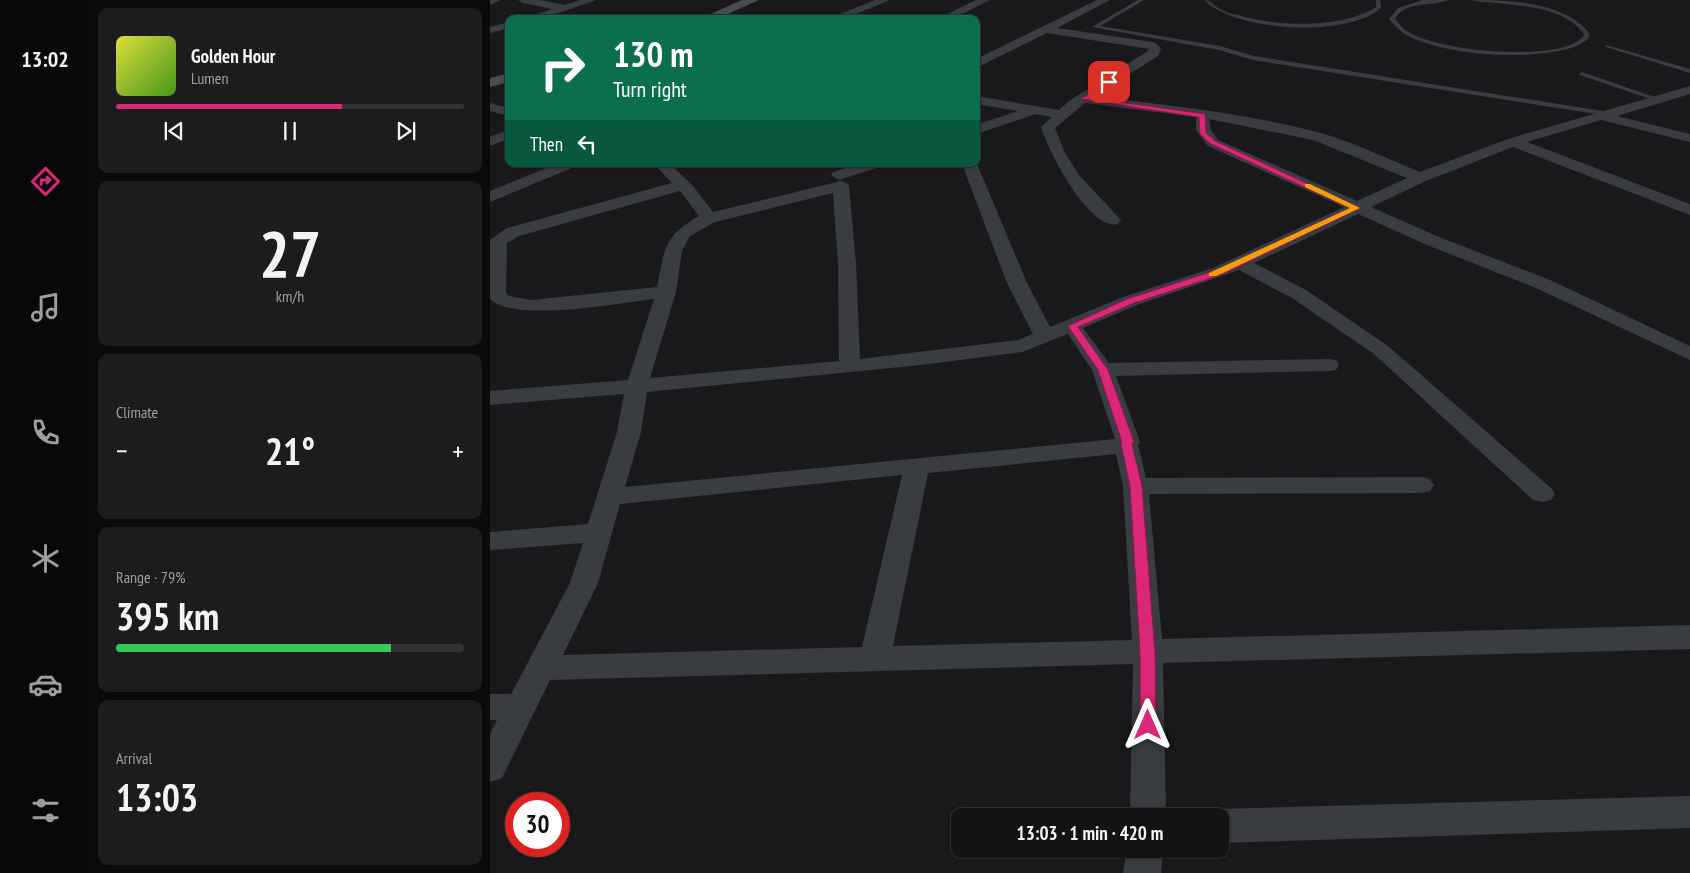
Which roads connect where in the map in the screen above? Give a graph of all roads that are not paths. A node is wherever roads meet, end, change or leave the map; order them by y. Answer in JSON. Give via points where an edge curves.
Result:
{"nodes":[{"id":1,"x":496,"y":0,"type":"edge"},
{"id":2,"x":523,"y":0,"type":"edge"},
{"id":3,"x":591,"y":0,"type":"edge"},
{"id":4,"x":753,"y":0,"type":"edge"},
{"id":5,"x":885,"y":0,"type":"edge"},
{"id":6,"x":985,"y":0,"type":"edge"},
{"id":7,"x":1084,"y":0,"type":"edge"},
{"id":8,"x":1142,"y":0,"type":"edge"},
{"id":9,"x":1206,"y":0,"type":"edge"},
{"id":10,"x":1378,"y":0,"type":"edge"},
{"id":11,"x":1401,"y":0,"type":"edge"},
{"id":12,"x":1446,"y":0,"type":"edge"},
{"id":13,"x":1474,"y":0,"type":"edge"},
{"id":14,"x":1103,"y":1,"type":"edge"},
{"id":15,"x":490,"y":2,"type":"edge"},
{"id":16,"x":1420,"y":3,"type":"junction"},
{"id":17,"x":566,"y":8,"type":"junction"},
{"id":18,"x":1376,"y":11,"type":"junction"},
{"id":19,"x":1394,"y":13,"type":"junction"},
{"id":20,"x":542,"y":15,"type":"edge"},
{"id":21,"x":715,"y":15,"type":"edge"},
{"id":22,"x":844,"y":15,"type":"edge"},
{"id":23,"x":951,"y":15,"type":"edge"},
{"id":24,"x":505,"y":26,"type":"edge"},
{"id":25,"x":490,"y":30,"type":"edge"},
{"id":26,"x":1047,"y":30,"type":"junction"},
{"id":27,"x":1608,"y":46,"type":"dead end"},
{"id":28,"x":980,"y":62,"type":"edge"},
{"id":29,"x":1690,"y":71,"type":"edge"},
{"id":30,"x":1582,"y":74,"type":"dead end"},
{"id":31,"x":505,"y":78,"type":"edge"},
{"id":32,"x":490,"y":83,"type":"edge"},
{"id":33,"x":1687,"y":93,"type":"edge"},
{"id":34,"x":1084,"y":99,"type":"junction"},
{"id":35,"x":1658,"y":100,"type":"junction"},
{"id":36,"x":980,"y":101,"type":"edge"},
{"id":37,"x":490,"y":107,"type":"edge"},
{"id":38,"x":1034,"y":110,"type":"junction"},
{"id":39,"x":505,"y":111,"type":"edge"},
{"id":40,"x":1061,"y":114,"type":"junction"},
{"id":41,"x":1606,"y":115,"type":"junction"},
{"id":42,"x":1203,"y":116,"type":"junction"},
{"id":43,"x":980,"y":129,"type":"edge"},
{"id":44,"x":505,"y":136,"type":"edge"},
{"id":45,"x":1690,"y":138,"type":"edge"},
{"id":46,"x":490,"y":142,"type":"edge"},
{"id":47,"x":1513,"y":142,"type":"junction"},
{"id":48,"x":562,"y":167,"type":"edge"},
{"id":49,"x":665,"y":167,"type":"edge"},
{"id":50,"x":864,"y":167,"type":"edge"},
{"id":51,"x":970,"y":167,"type":"edge"},
{"id":52,"x":838,"y":175,"type":"edge"},
{"id":53,"x":1420,"y":178,"type":"junction"},
{"id":54,"x":683,"y":185,"type":"junction"},
{"id":55,"x":490,"y":197,"type":"edge"},
{"id":56,"x":1356,"y":208,"type":"junction"},
{"id":57,"x":1690,"y":210,"type":"edge"},
{"id":58,"x":709,"y":218,"type":"junction"},
{"id":59,"x":1112,"y":220,"type":"dead end"},
{"id":60,"x":1240,"y":263,"type":"junction"},
{"id":61,"x":493,"y":286,"type":"edge"},
{"id":62,"x":666,"y":292,"type":"junction"},
{"id":63,"x":1072,"y":326,"type":"junction"},
{"id":64,"x":1045,"y":337,"type":"junction"},
{"id":65,"x":1690,"y":354,"type":"edge"},
{"id":66,"x":1328,"y":365,"type":"dead end"},
{"id":67,"x":850,"y":366,"type":"junction"},
{"id":68,"x":1103,"y":370,"type":"junction"},
{"id":69,"x":637,"y":386,"type":"junction"},
{"id":70,"x":490,"y":398,"type":"edge"},
{"id":71,"x":1126,"y":444,"type":"junction"},
{"id":72,"x":918,"y":466,"type":"junction"},
{"id":73,"x":1421,"y":485,"type":"dead end"},
{"id":74,"x":1136,"y":486,"type":"junction"},
{"id":75,"x":1542,"y":494,"type":"dead end"},
{"id":76,"x":609,"y":497,"type":"junction"},
{"id":77,"x":599,"y":532,"type":"junction"},
{"id":78,"x":490,"y":541,"type":"edge"},
{"id":79,"x":1690,"y":637,"type":"edge"},
{"id":80,"x":1148,"y":653,"type":"junction"},
{"id":81,"x":875,"y":659,"type":"junction"},
{"id":82,"x":542,"y":668,"type":"junction"},
{"id":83,"x":522,"y":706,"type":"junction"},
{"id":84,"x":490,"y":707,"type":"edge"},
{"id":85,"x":490,"y":768,"type":"edge"},
{"id":86,"x":1148,"y":808,"type":"edge"},
{"id":87,"x":1690,"y":812,"type":"edge"},
{"id":88,"x":1229,"y":826,"type":"edge"},
{"id":89,"x":1144,"y":858,"type":"edge"},
{"id":90,"x":1142,"y":873,"type":"edge"}],
"edges":[{"from":1,"to":15,"type":"street"},
{"from":2,"to":17,"type":"street"},
{"from":3,"to":17,"type":"street"},
{"from":4,"to":21,"type":"street"},
{"from":5,"to":22,"type":"street"},
{"from":6,"to":23,"type":"street"},
{"from":7,"to":14,"type":"street"},
{"from":8,"to":41,"type":"lane","via":[[1096,28],[1220,48],[1253,58]]},
{"from":9,"to":18,"type":"lane","via":[[1216,9],[1232,15],[1280,23],[1335,23],[1356,20]]},
{"from":10,"to":18,"type":"lane","via":[[1380,4]]},
{"from":11,"to":16,"type":"lane"},
{"from":12,"to":16,"type":"lane"},
{"from":13,"to":19,"type":"lane","via":[[1518,4],[1559,14],[1582,26],[1586,38],[1570,48],[1549,52],[1475,50],[1411,35],[1394,23]]},
{"from":14,"to":26,"type":"street"},
{"from":16,"to":19,"type":"lane"},
{"from":17,"to":20,"type":"street"},
{"from":18,"to":19,"type":"lane"},
{"from":24,"to":25,"type":"street"},
{"from":26,"to":28,"type":"street"},
{"from":26,"to":34,"type":"street","via":[[1153,46],[1155,49],[1154,53]]},
{"from":27,"to":29,"type":"lane"},
{"from":30,"to":35,"type":"lane"},
{"from":31,"to":32,"type":"street"},
{"from":33,"to":35,"type":"street"},
{"from":34,"to":40,"type":"street"},
{"from":34,"to":42,"type":"street"},
{"from":35,"to":41,"type":"street"},
{"from":36,"to":38,"type":"street"},
{"from":37,"to":39,"type":"street"},
{"from":38,"to":40,"type":"street"},
{"from":38,"to":43,"type":"street"},
{"from":40,"to":59,"type":"street","via":[[1048,127],[1058,158],[1093,204]]},
{"from":41,"to":45,"type":"street"},
{"from":41,"to":47,"type":"street"},
{"from":42,"to":53,"type":"street","via":[[1304,133]]},
{"from":42,"to":56,"type":"street","via":[[1203,134],[1213,142]]},
{"from":44,"to":46,"type":"street"},
{"from":47,"to":53,"type":"street"},
{"from":47,"to":57,"type":"street"},
{"from":48,"to":55,"type":"street"},
{"from":49,"to":54,"type":"street"},
{"from":50,"to":52,"type":"street"},
{"from":51,"to":64,"type":"street","via":[[1017,283]]},
{"from":52,"to":58,"type":"street"},
{"from":52,"to":67,"type":"street","via":[[847,263]]},
{"from":53,"to":56,"type":"street"},
{"from":54,"to":58,"type":"street"},
{"from":54,"to":61,"type":"street","via":[[513,232],[499,240],[496,247]]},
{"from":56,"to":60,"type":"street"},
{"from":56,"to":65,"type":"street","via":[[1543,284]]},
{"from":58,"to":62,"type":"street","via":[[683,233],[674,251]]},
{"from":60,"to":63,"type":"street","via":[[1130,301]]},
{"from":60,"to":75,"type":"street","via":[[1299,294],[1381,350]]},
{"from":61,"to":62,"type":"street","via":[[503,300],[531,306]]},
{"from":62,"to":69,"type":"street"},
{"from":63,"to":64,"type":"street"},
{"from":63,"to":68,"type":"street"},
{"from":64,"to":67,"type":"street","via":[[1022,346]]},
{"from":66,"to":68,"type":"street"},
{"from":67,"to":69,"type":"street"},
{"from":68,"to":71,"type":"street","via":[[1128,442]]},
{"from":69,"to":70,"type":"street"},
{"from":69,"to":76,"type":"street","via":[[629,432]]},
{"from":71,"to":72,"type":"street"},
{"from":71,"to":74,"type":"street"},
{"from":72,"to":76,"type":"street"},
{"from":72,"to":81,"type":"street"},
{"from":73,"to":74,"type":"street"},
{"from":74,"to":80,"type":"street"},
{"from":76,"to":77,"type":"street"},
{"from":77,"to":78,"type":"street"},
{"from":77,"to":82,"type":"street","via":[[584,583]]},
{"from":79,"to":80,"type":"street"},
{"from":80,"to":81,"type":"street"},
{"from":80,"to":86,"type":"street"},
{"from":81,"to":82,"type":"street"},
{"from":82,"to":83,"type":"street"},
{"from":83,"to":84,"type":"street"},
{"from":83,"to":85,"type":"street"},
{"from":87,"to":88,"type":"street"},
{"from":89,"to":90,"type":"street"}]}
